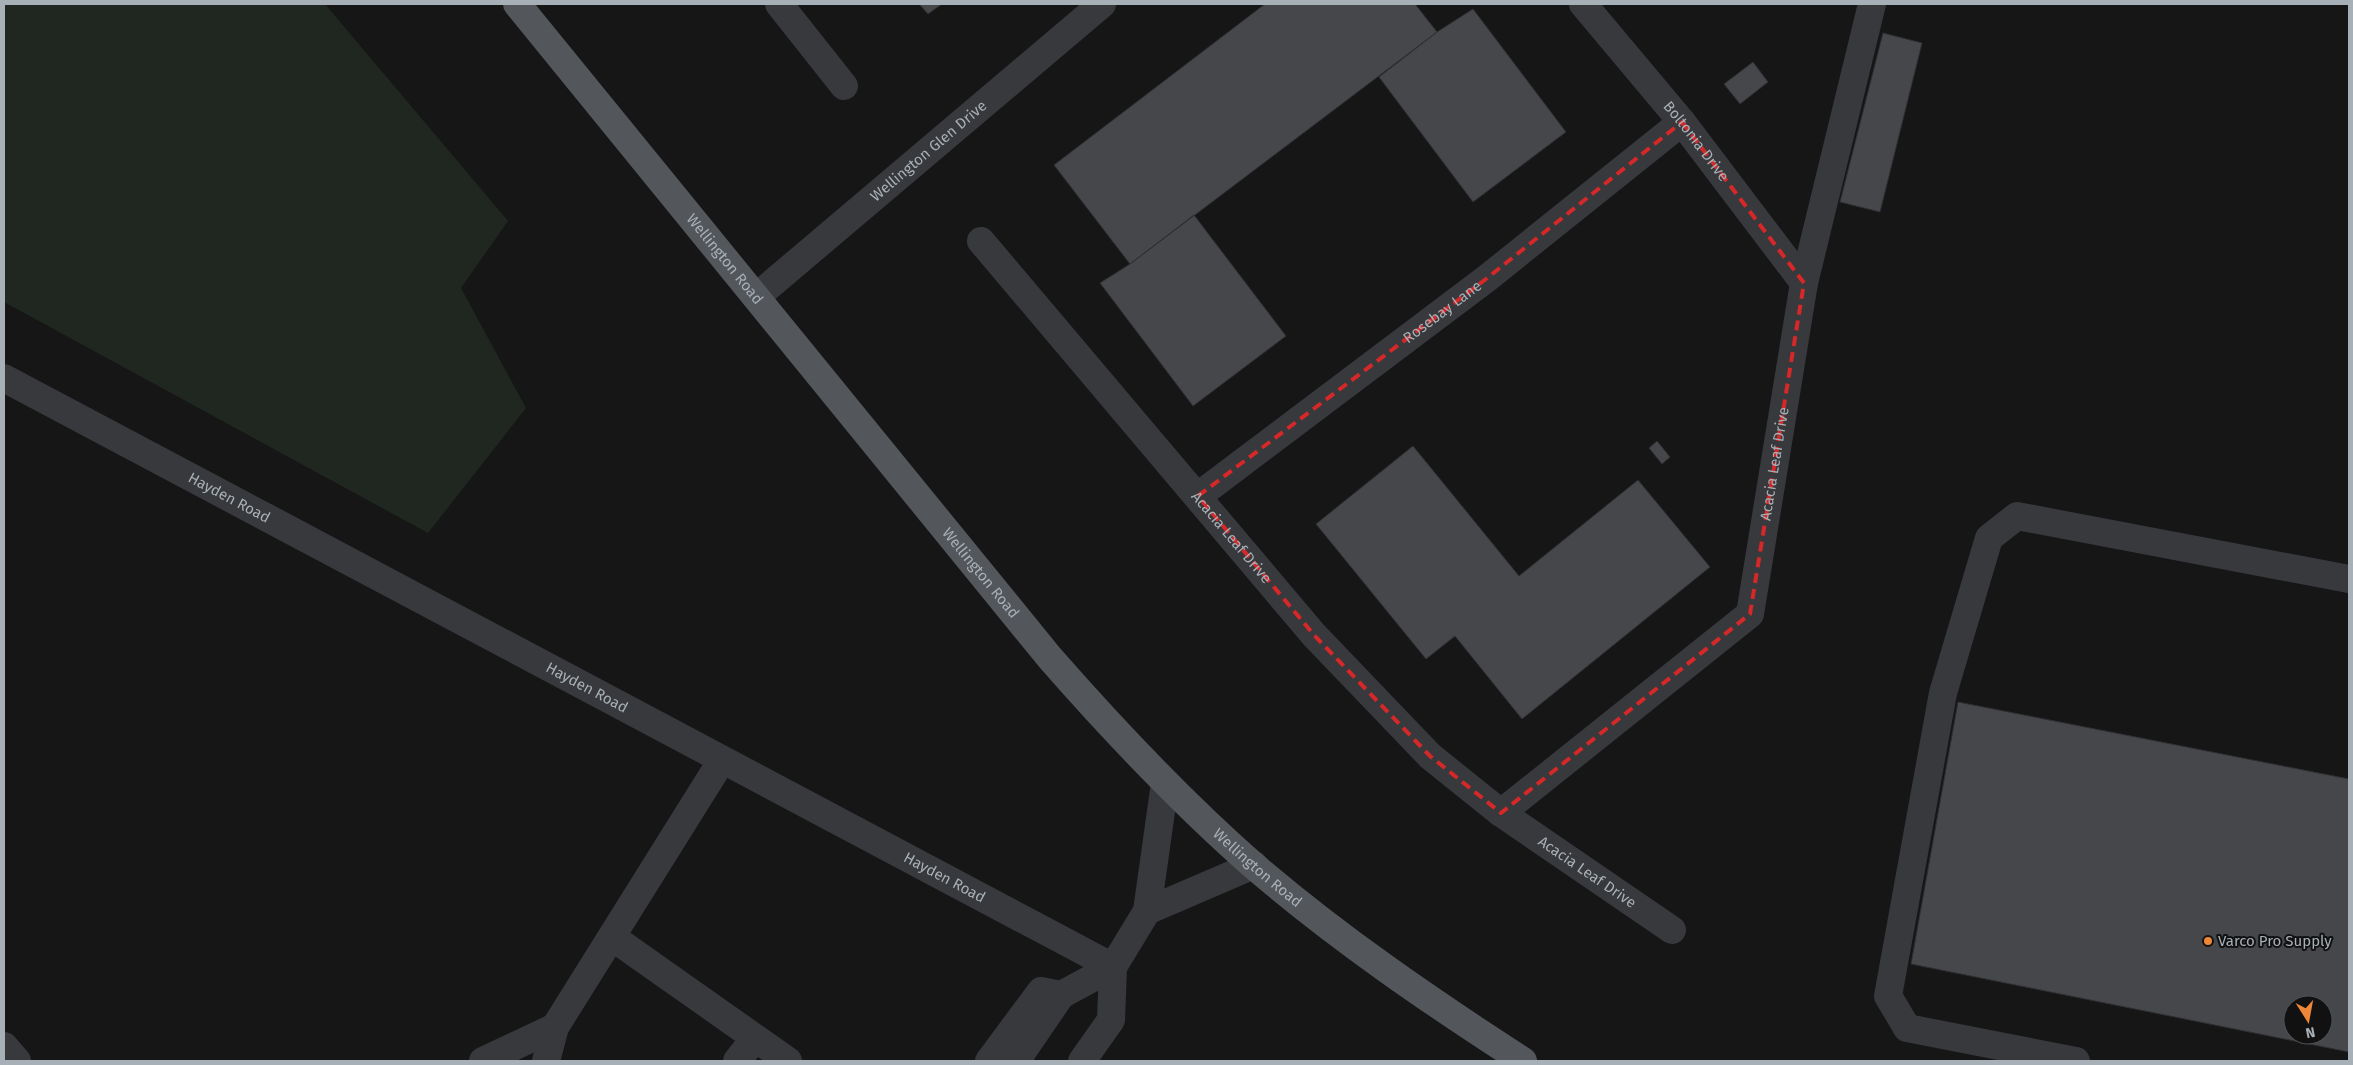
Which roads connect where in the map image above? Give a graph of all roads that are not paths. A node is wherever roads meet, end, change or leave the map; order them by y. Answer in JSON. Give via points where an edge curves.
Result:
{"nodes":[{"id":1,"x":517,"y":4,"type":"edge"},
{"id":2,"x":779,"y":4,"type":"edge"},
{"id":3,"x":1102,"y":4,"type":"edge"},
{"id":4,"x":1582,"y":4,"type":"edge"},
{"id":5,"x":1872,"y":4,"type":"edge"},
{"id":6,"x":844,"y":86,"type":"dead end"},
{"id":7,"x":1682,"y":122,"type":"junction"},
{"id":8,"x":981,"y":242,"type":"dead end"},
{"id":9,"x":1804,"y":283,"type":"junction"},
{"id":10,"x":756,"y":297,"type":"junction"},
{"id":11,"x":4,"y":378,"type":"edge"},
{"id":12,"x":1198,"y":496,"type":"junction"},
{"id":13,"x":2349,"y":579,"type":"edge"},
{"id":14,"x":722,"y":760,"type":"junction"},
{"id":15,"x":1165,"y":783,"type":"junction"},
{"id":16,"x":1501,"y":813,"type":"junction"},
{"id":17,"x":1254,"y":866,"type":"junction"},
{"id":18,"x":1147,"y":911,"type":"junction"},
{"id":19,"x":1672,"y":930,"type":"dead end"},
{"id":20,"x":612,"y":937,"type":"junction"},
{"id":21,"x":1113,"y":967,"type":"junction"},
{"id":22,"x":1061,"y":995,"type":"junction"},
{"id":23,"x":555,"y":1027,"type":"junction"},
{"id":24,"x":755,"y":1038,"type":"junction"},
{"id":25,"x":4,"y":1046,"type":"edge"},
{"id":26,"x":18,"y":1061,"type":"edge"},
{"id":27,"x":483,"y":1061,"type":"edge"},
{"id":28,"x":546,"y":1061,"type":"edge"},
{"id":29,"x":737,"y":1061,"type":"edge"},
{"id":30,"x":788,"y":1061,"type":"edge"},
{"id":31,"x":989,"y":1061,"type":"edge"},
{"id":32,"x":1016,"y":1061,"type":"edge"},
{"id":33,"x":1082,"y":1061,"type":"edge"},
{"id":34,"x":1523,"y":1061,"type":"edge"},
{"id":35,"x":2076,"y":1061,"type":"edge"}],
"edges":[{"from":1,"to":10,"type":"main road","name":"Wellington Road"},
{"from":2,"to":6,"type":"street"},
{"from":3,"to":10,"type":"street","name":"Wellington Glen Drive"},
{"from":4,"to":7,"type":"street","name":"Boltonia Drive"},
{"from":5,"to":9,"type":"street","name":"Acacia Leaf Drive"},
{"from":7,"to":9,"type":"street","name":"Boltonia Drive"},
{"from":7,"to":12,"type":"street","name":"Rosebay Lane","via":[[1486,279]]},
{"from":8,"to":12,"type":"street","name":"Acacia Leaf Drive"},
{"from":9,"to":16,"type":"street","name":"Acacia Leaf Drive","via":[[1750,614]]},
{"from":10,"to":15,"type":"main road","name":"Wellington Road","via":[[1050,658]]},
{"from":11,"to":14,"type":"street","name":"Hayden Road"},
{"from":12,"to":16,"type":"street","name":"Acacia Leaf Drive","via":[[1328,649],[1430,756]]},
{"from":13,"to":35,"type":"street","via":[[2017,516],[1988,538],[1943,693],[1888,996],[1907,1028]]},
{"from":14,"to":20,"type":"street"},
{"from":14,"to":21,"type":"street","name":"Hayden Road"},
{"from":15,"to":17,"type":"main road","name":"Wellington Road"},
{"from":15,"to":18,"type":"street"},
{"from":16,"to":19,"type":"street","name":"Acacia Leaf Drive"},
{"from":17,"to":18,"type":"street"},
{"from":17,"to":34,"type":"main road","name":"Wellington Road","via":[[1391,971]]},
{"from":18,"to":21,"type":"street"},
{"from":20,"to":23,"type":"street"},
{"from":20,"to":24,"type":"street"},
{"from":21,"to":22,"type":"street"},
{"from":21,"to":33,"type":"street","via":[[1111,1020]]},
{"from":22,"to":31,"type":"street","via":[[1041,991]]},
{"from":22,"to":32,"type":"street"},
{"from":23,"to":27,"type":"street"},
{"from":23,"to":28,"type":"street"},
{"from":24,"to":29,"type":"street"},
{"from":24,"to":30,"type":"street"},
{"from":25,"to":26,"type":"street"}]}
